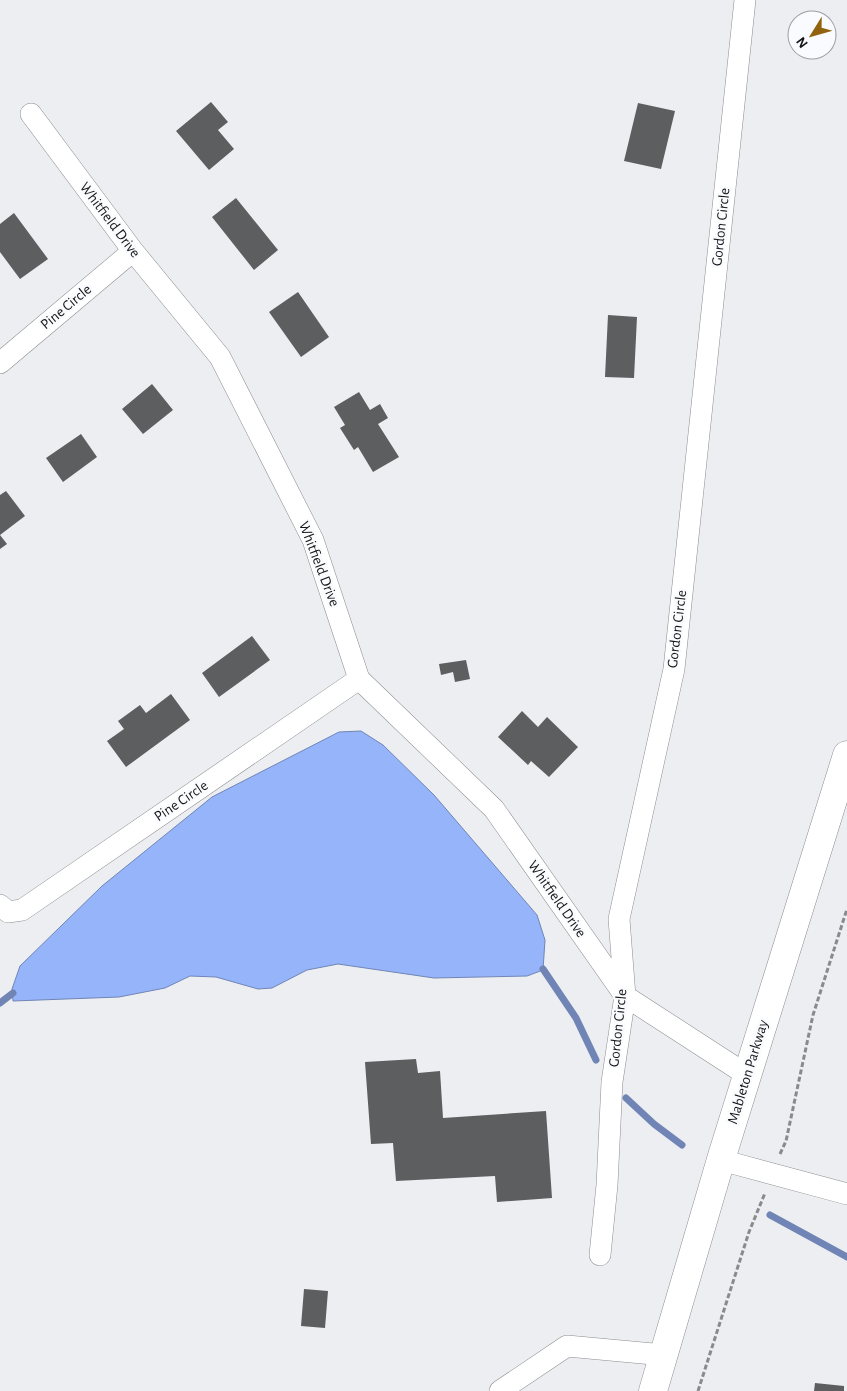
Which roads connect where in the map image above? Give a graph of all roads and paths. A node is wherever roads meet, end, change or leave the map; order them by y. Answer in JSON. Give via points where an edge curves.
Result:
{"nodes":[{"id":1,"x":745,"y":0,"type":"edge"},
{"id":2,"x":30,"y":114,"type":"dead end"},
{"id":3,"x":133,"y":251,"type":"junction"},
{"id":4,"x":0,"y":363,"type":"edge"},
{"id":5,"x":359,"y":679,"type":"junction"},
{"id":6,"x":847,"y":755,"type":"edge"},
{"id":7,"x":0,"y":905,"type":"edge"},
{"id":8,"x":625,"y":996,"type":"junction"},
{"id":9,"x":747,"y":1074,"type":"junction"},
{"id":10,"x":721,"y":1160,"type":"junction"},
{"id":11,"x":847,"y":1194,"type":"edge"},
{"id":12,"x":600,"y":1254,"type":"dead end"},
{"id":13,"x":664,"y":1355,"type":"junction"},
{"id":14,"x":500,"y":1391,"type":"edge"},
{"id":15,"x":654,"y":1391,"type":"edge"}],
"edges":[{"from":1,"to":8,"type":"street","name":"Gordon Circle","via":[[674,668],[619,919]]},
{"from":2,"to":3,"type":"street","name":"Whitfield Drive"},
{"from":3,"to":4,"type":"street","name":"Pine Circle"},
{"from":3,"to":5,"type":"street","name":"Whitfield Drive","via":[[220,357],[313,540]]},
{"from":5,"to":7,"type":"street","name":"Pine Circle","via":[[22,910],[8,912]]},
{"from":5,"to":8,"type":"street","name":"Whitfield Drive","via":[[494,809]]},
{"from":6,"to":9,"type":"main road","name":"Mableton Parkway"},
{"from":8,"to":9,"type":"street"},
{"from":8,"to":12,"type":"street","name":"Gordon Circle","via":[[612,1082],[608,1185]]},
{"from":9,"to":10,"type":"main road","name":"Mableton Parkway"},
{"from":10,"to":11,"type":"street"},
{"from":10,"to":13,"type":"main road","name":"Mableton Parkway"},
{"from":13,"to":14,"type":"street","via":[[567,1346]]},
{"from":13,"to":15,"type":"main road","name":"Mableton Parkway"}]}
